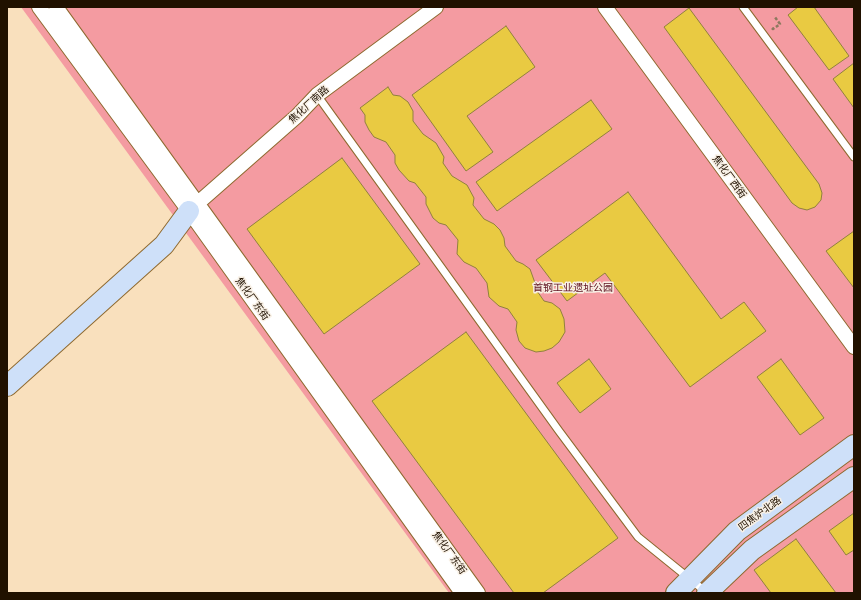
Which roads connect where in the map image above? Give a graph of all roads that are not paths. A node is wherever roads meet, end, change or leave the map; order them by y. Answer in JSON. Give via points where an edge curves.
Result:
{"nodes":[{"id":1,"x":39,"y":7,"type":"edge"},
{"id":2,"x":56,"y":7,"type":"edge"},
{"id":3,"x":436,"y":7,"type":"edge"},
{"id":4,"x":605,"y":7,"type":"edge"},
{"id":5,"x":743,"y":7,"type":"edge"},
{"id":6,"x":318,"y":95,"type":"junction"},
{"id":7,"x":854,"y":157,"type":"edge"},
{"id":8,"x":193,"y":207,"type":"junction"},
{"id":9,"x":854,"y":347,"type":"edge"},
{"id":10,"x":7,"y":386,"type":"edge"},
{"id":11,"x":854,"y":445,"type":"edge"},
{"id":12,"x":854,"y":478,"type":"edge"},
{"id":13,"x":689,"y":578,"type":"junction"},
{"id":14,"x":462,"y":593,"type":"edge"},
{"id":15,"x":478,"y":593,"type":"edge"},
{"id":16,"x":676,"y":593,"type":"edge"},
{"id":17,"x":707,"y":593,"type":"edge"}],
"edges":[{"from":1,"to":8,"type":"street","name":"焦化厂东街"},
{"from":2,"to":8,"type":"street","name":"焦化厂东街"},
{"from":3,"to":6,"type":"street","name":"焦化厂南路"},
{"from":4,"to":9,"type":"street","name":"焦化厂西街"},
{"from":5,"to":7,"type":"lane"},
{"from":6,"to":8,"type":"street","name":"焦化厂南路"},
{"from":6,"to":13,"type":"lane","via":[[638,537]]},
{"from":8,"to":10,"type":"main road","via":[[164,245]]},
{"from":8,"to":14,"type":"street","name":"焦化厂东街"},
{"from":8,"to":15,"type":"street","name":"焦化厂东街"},
{"from":11,"to":13,"type":"main road","name":"四焦炉北路","via":[[737,531]]},
{"from":12,"to":17,"type":"main road","via":[[752,550]]},
{"from":13,"to":16,"type":"main road","name":"四焦炉北路"},
{"from":13,"to":17,"type":"lane"}]}
